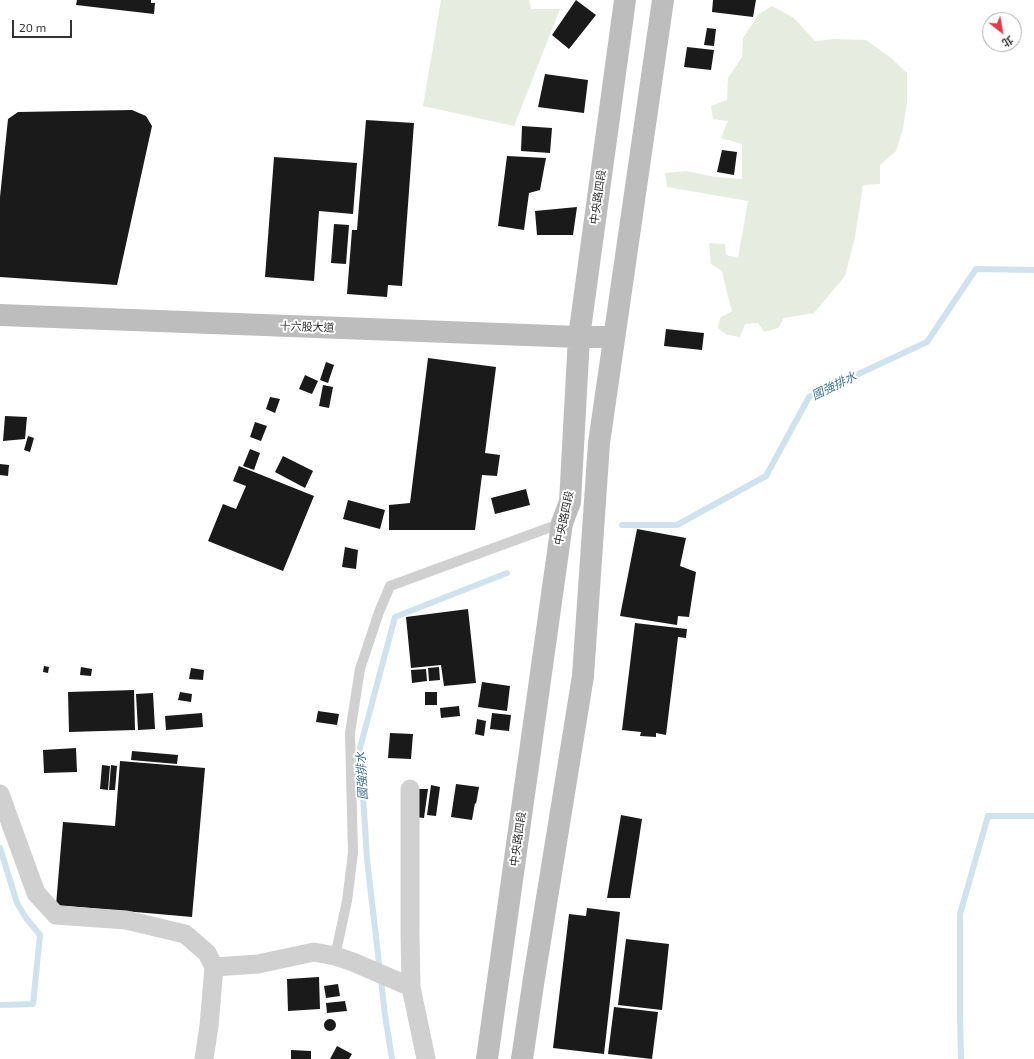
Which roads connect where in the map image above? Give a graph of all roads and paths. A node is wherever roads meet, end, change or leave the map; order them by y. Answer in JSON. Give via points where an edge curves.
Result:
{"nodes":[{"id":1,"x":625,"y":0,"type":"edge"},
{"id":2,"x":663,"y":0,"type":"edge"},
{"id":3,"x":0,"y":315,"type":"edge"},
{"id":4,"x":579,"y":337,"type":"junction"},
{"id":5,"x":614,"y":337,"type":"junction"},
{"id":6,"x":562,"y":523,"type":"junction"},
{"id":7,"x":410,"y":789,"type":"dead end"},
{"id":8,"x":0,"y":794,"type":"edge"},
{"id":9,"x":335,"y":956,"type":"junction"},
{"id":10,"x":214,"y":967,"type":"junction"},
{"id":11,"x":412,"y":987,"type":"junction"},
{"id":12,"x":204,"y":1059,"type":"edge"},
{"id":13,"x":426,"y":1059,"type":"edge"},
{"id":14,"x":487,"y":1059,"type":"edge"},
{"id":15,"x":522,"y":1059,"type":"edge"}],
"edges":[{"from":1,"to":4,"type":"street","name":"中央路四段"},
{"from":2,"to":5,"type":"street"},
{"from":3,"to":4,"type":"street","name":"十六股大道"},
{"from":4,"to":5,"type":"street","name":"十六股大道"},
{"from":4,"to":6,"type":"street","name":"中央路四段","via":[[570,502]]},
{"from":5,"to":15,"type":"street","via":[[599,443],[583,676]]},
{"from":6,"to":9,"type":"lane","via":[[390,586],[360,669],[350,733],[353,852],[347,901]]},
{"from":6,"to":14,"type":"street","name":"中央路四段"},
{"from":7,"to":11,"type":"street"},
{"from":8,"to":10,"type":"street","via":[[36,893],[56,915],[126,920],[186,934],[207,953]]},
{"from":9,"to":10,"type":"street","via":[[314,952],[258,964]]},
{"from":9,"to":11,"type":"street"},
{"from":10,"to":12,"type":"street"},
{"from":11,"to":13,"type":"street"}]}
